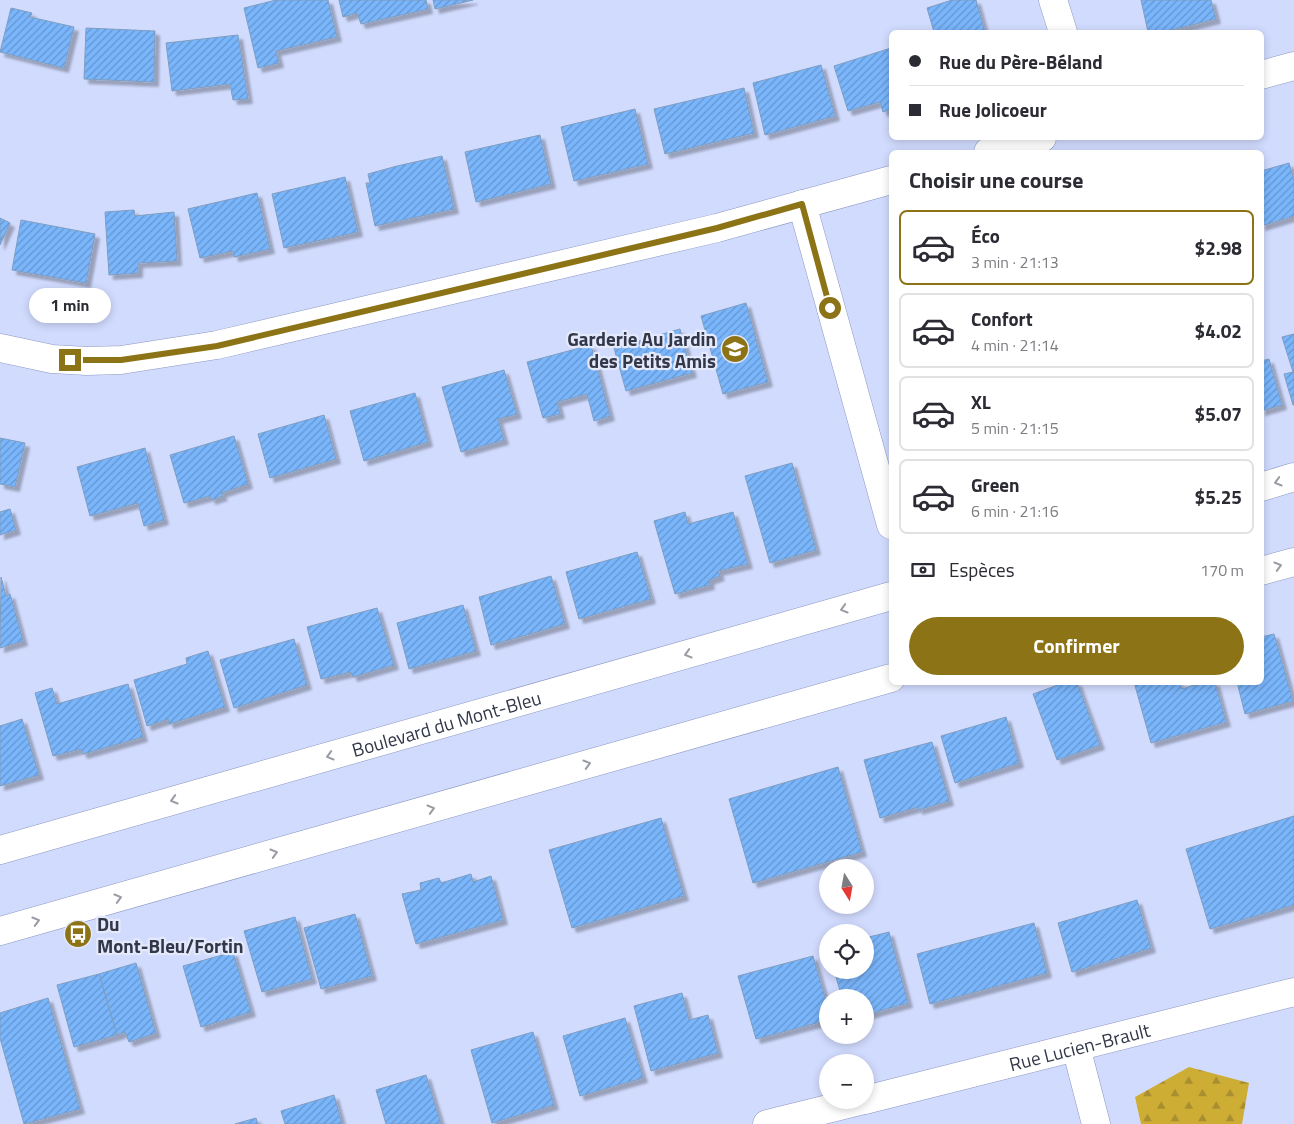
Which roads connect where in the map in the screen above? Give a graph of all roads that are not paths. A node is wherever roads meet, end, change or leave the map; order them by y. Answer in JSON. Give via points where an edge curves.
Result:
{"nodes":[{"id":1,"x":1053,"y":0,"type":"edge"},
{"id":2,"x":1062,"y":30,"type":"edge"},
{"id":3,"x":1294,"y":66,"type":"edge"},
{"id":4,"x":1264,"y":74,"type":"edge"},
{"id":5,"x":1034,"y":140,"type":"edge"},
{"id":6,"x":996,"y":150,"type":"edge"},
{"id":7,"x":889,"y":181,"type":"edge"},
{"id":8,"x":802,"y":204,"type":"junction"},
{"id":9,"x":0,"y":348,"type":"edge"},
{"id":10,"x":1294,"y":477,"type":"edge"},
{"id":11,"x":1264,"y":486,"type":"edge"},
{"id":12,"x":889,"y":518,"type":"edge"},
{"id":13,"x":1294,"y":562,"type":"edge"},
{"id":14,"x":1264,"y":570,"type":"edge"},
{"id":15,"x":889,"y":597,"type":"edge"},
{"id":16,"x":889,"y":679,"type":"edge"},
{"id":17,"x":0,"y":850,"type":"edge"},
{"id":18,"x":0,"y":931,"type":"edge"},
{"id":19,"x":1294,"y":992,"type":"edge"},
{"id":20,"x":1076,"y":1047,"type":"junction"},
{"id":21,"x":874,"y":1098,"type":"edge"},
{"id":22,"x":828,"y":1109,"type":"edge"},
{"id":23,"x":767,"y":1124,"type":"edge"},
{"id":24,"x":1096,"y":1124,"type":"edge"}],
"edges":[{"from":1,"to":2,"type":"street"},
{"from":3,"to":4,"type":"street"},
{"from":5,"to":6,"type":"street"},
{"from":7,"to":8,"type":"street"},
{"from":8,"to":9,"type":"street","via":[[717,228],[217,346],[121,360],[87,361],[52,359]]},
{"from":8,"to":12,"type":"street"},
{"from":10,"to":11,"type":"street","one_way":true},
{"from":14,"to":13,"type":"street","one_way":true},
{"from":15,"to":17,"type":"street","name":"Boulevard du Mont-Bleu","one_way":true},
{"from":18,"to":16,"type":"street","one_way":true},
{"from":19,"to":20,"type":"street","name":"Rue Lucien-Brault"},
{"from":20,"to":21,"type":"street","name":"Rue Lucien-Brault"},
{"from":20,"to":24,"type":"street"},
{"from":22,"to":23,"type":"street","name":"Rue Lucien-Brault"}]}
